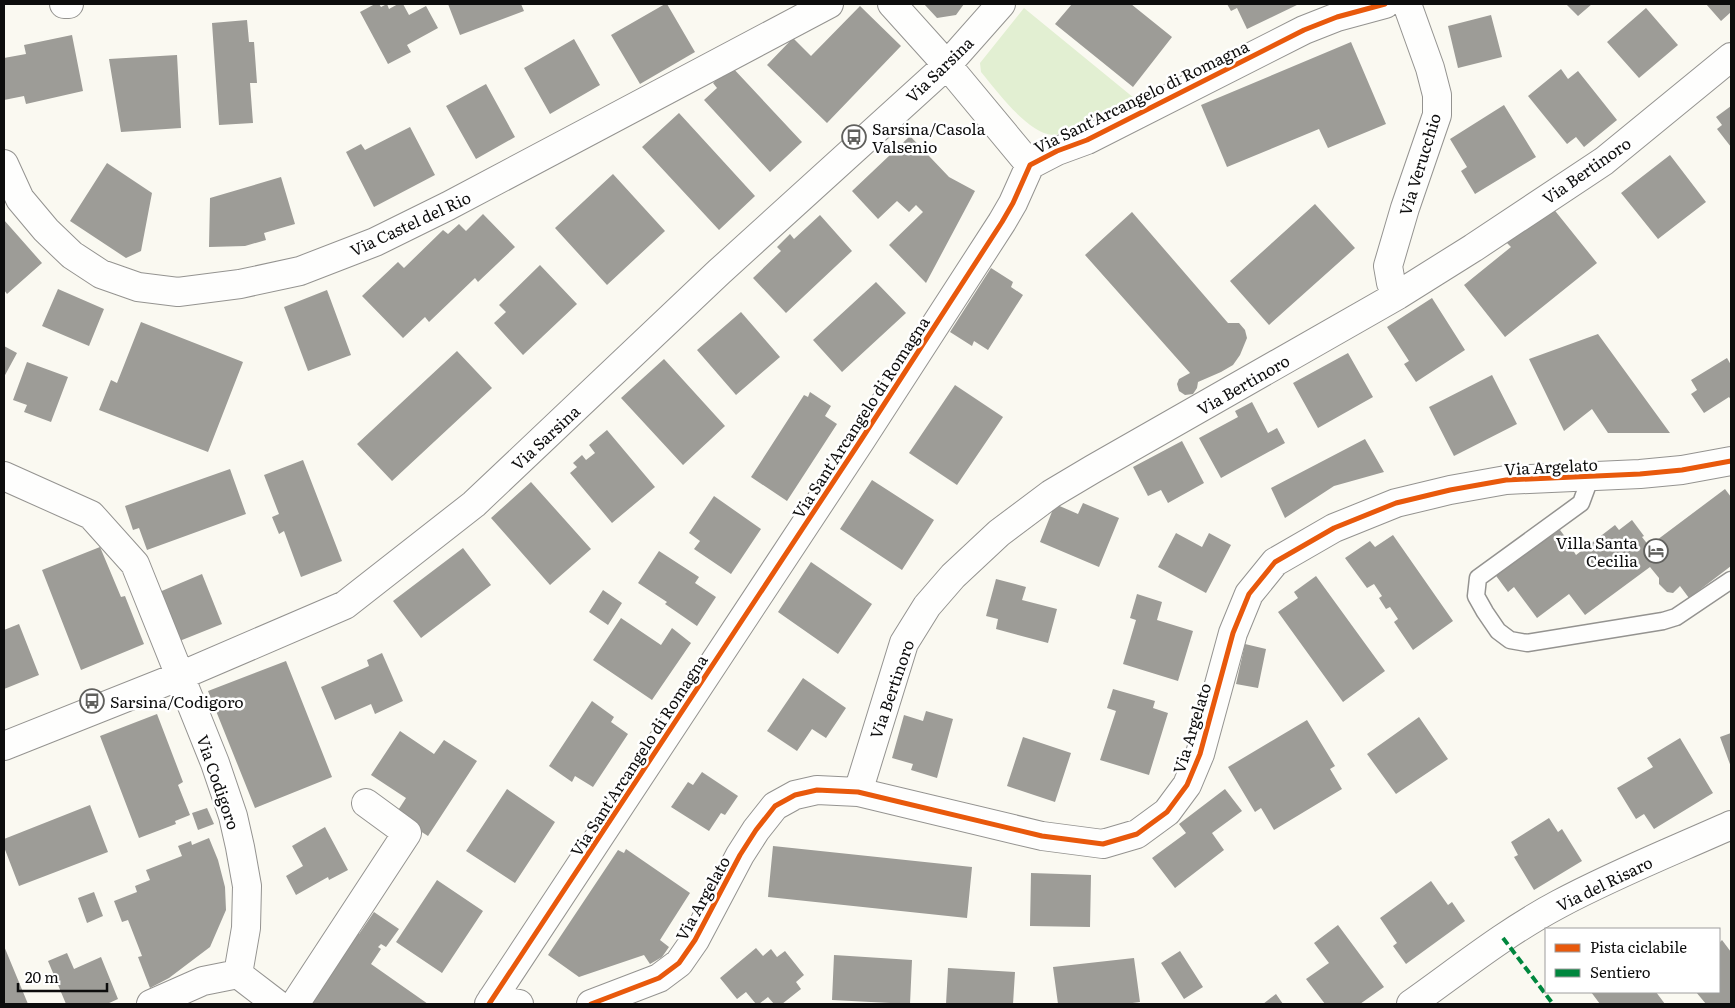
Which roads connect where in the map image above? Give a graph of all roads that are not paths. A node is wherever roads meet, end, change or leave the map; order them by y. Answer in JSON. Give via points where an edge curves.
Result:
{"nodes":[{"id":1,"x":64,"y":4,"type":"edge"},
{"id":2,"x":69,"y":4,"type":"edge"},
{"id":3,"x":829,"y":4,"type":"edge"},
{"id":4,"x":892,"y":4,"type":"edge"},
{"id":5,"x":1002,"y":4,"type":"edge"},
{"id":6,"x":1385,"y":4,"type":"edge"},
{"id":7,"x":1407,"y":4,"type":"edge"},
{"id":8,"x":1731,"y":57,"type":"edge"},
{"id":9,"x":947,"y":65,"type":"junction"},
{"id":10,"x":4,"y":164,"type":"edge"},
{"id":11,"x":1030,"y":165,"type":"junction"},
{"id":12,"x":1398,"y":295,"type":"junction"},
{"id":13,"x":1731,"y":460,"type":"edge"},
{"id":14,"x":4,"y":476,"type":"edge"},
{"id":15,"x":1591,"y":476,"type":"junction"},
{"id":16,"x":1731,"y":580,"type":"edge"},
{"id":17,"x":180,"y":676,"type":"junction"},
{"id":18,"x":4,"y":746,"type":"edge"},
{"id":19,"x":858,"y":792,"type":"junction"},
{"id":20,"x":366,"y":804,"type":"dead end"},
{"id":21,"x":1731,"y":825,"type":"edge"},
{"id":22,"x":238,"y":974,"type":"junction"},
{"id":23,"x":490,"y":1002,"type":"edge"},
{"id":24,"x":151,"y":1004,"type":"edge"},
{"id":25,"x":277,"y":1004,"type":"edge"},
{"id":26,"x":295,"y":1004,"type":"edge"},
{"id":27,"x":519,"y":1004,"type":"edge"},
{"id":28,"x":591,"y":1004,"type":"edge"},
{"id":29,"x":1411,"y":1004,"type":"edge"}],
"edges":[{"from":1,"to":2,"type":"street"},
{"from":3,"to":10,"type":"street","name":"Via Castel del Rio","via":[[457,202],[375,242],[300,272],[240,284],[178,292],[138,287],[101,274],[72,255],[46,230],[20,199]]},
{"from":4,"to":9,"type":"street"},
{"from":5,"to":9,"type":"street","name":"Via Sarsina"},
{"from":6,"to":11,"type":"street","name":"Via Sant'Arcangelo di Romagna","via":[[1337,16],[1304,30],[1087,140]]},
{"from":7,"to":12,"type":"street","name":"Via Verucchio","via":[[1430,68],[1437,95],[1437,115],[1388,266],[1391,283]]},
{"from":8,"to":12,"type":"street","name":"Via Bertinoro","via":[[1604,161]]},
{"from":9,"to":11,"type":"street"},
{"from":9,"to":17,"type":"street","name":"Via Sarsina","via":[[719,272],[474,504],[344,605]]},
{"from":11,"to":23,"type":"street","name":"Via Sant'Arcangelo di Romagna","via":[[1002,222]]},
{"from":12,"to":19,"type":"street","name":"Via Bertinoro","via":[[1051,494],[952,576],[927,606],[904,643]]},
{"from":13,"to":15,"type":"street","name":"Via Argelato","via":[[1682,470]]},
{"from":14,"to":17,"type":"street","name":"Via Codigoro","via":[[91,514],[135,564]]},
{"from":15,"to":16,"type":"lane","via":[[1581,503],[1478,578],[1476,596],[1484,612],[1498,631],[1510,640],[1527,643],[1663,621],[1676,617]]},
{"from":15,"to":19,"type":"street","name":"Via Argelato","via":[[1506,480],[1396,503],[1334,528],[1275,562],[1250,594],[1233,633],[1200,754],[1187,785],[1167,812],[1137,834],[1103,844],[1042,836]]},
{"from":17,"to":18,"type":"street","name":"Via Sarsina"},
{"from":17,"to":22,"type":"street","name":"Via Codigoro","via":[[215,763],[240,847],[246,886],[246,928]]},
{"from":19,"to":28,"type":"street","name":"Via Argelato","via":[[817,790],[795,795],[775,806],[740,855],[700,932],[679,962],[659,978]]},
{"from":20,"to":26,"type":"street","via":[[407,833]]},
{"from":21,"to":29,"type":"street","name":"Via del Risaro","via":[[1627,870],[1557,905]]},
{"from":22,"to":24,"type":"street","via":[[203,981]]},
{"from":22,"to":25,"type":"street"},
{"from":23,"to":27,"type":"street"}]}
